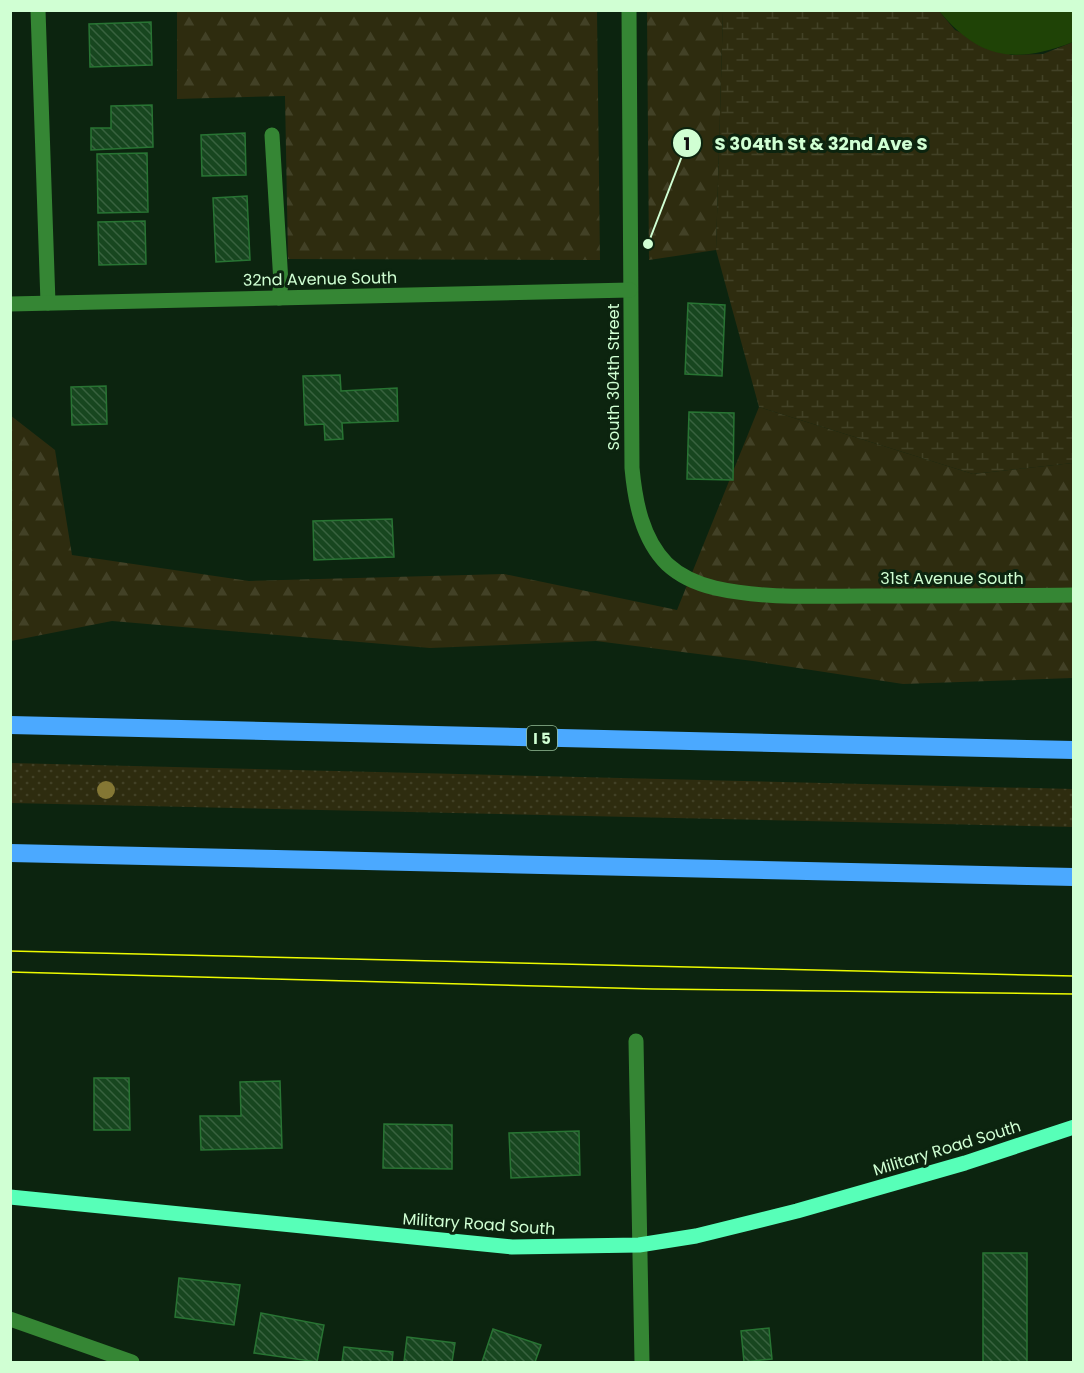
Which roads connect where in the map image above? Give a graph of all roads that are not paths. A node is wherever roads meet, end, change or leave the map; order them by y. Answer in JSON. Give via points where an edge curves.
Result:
{"nodes":[{"id":1,"x":38,"y":10,"type":"edge"},
{"id":2,"x":629,"y":10,"type":"edge"},
{"id":3,"x":272,"y":135,"type":"dead end"},
{"id":4,"x":630,"y":290,"type":"junction"},
{"id":5,"x":279,"y":298,"type":"junction"},
{"id":6,"x":48,"y":303,"type":"junction"},
{"id":7,"x":10,"y":304,"type":"edge"},
{"id":8,"x":1074,"y":595,"type":"edge"},
{"id":9,"x":831,"y":596,"type":"joint"},
{"id":10,"x":10,"y":725,"type":"edge"},
{"id":11,"x":1074,"y":750,"type":"edge"},
{"id":12,"x":10,"y":853,"type":"edge"},
{"id":13,"x":1074,"y":877,"type":"edge"},
{"id":14,"x":636,"y":1041,"type":"dead end"},
{"id":15,"x":1074,"y":1127,"type":"edge"},
{"id":16,"x":10,"y":1197,"type":"edge"},
{"id":17,"x":639,"y":1245,"type":"junction"},
{"id":18,"x":10,"y":1319,"type":"edge"},
{"id":19,"x":132,"y":1362,"type":"edge"},
{"id":20,"x":642,"y":1362,"type":"edge"}],
"edges":[{"from":1,"to":6,"type":"street"},
{"from":2,"to":4,"type":"street","name":"South 304th Street"},
{"from":3,"to":5,"type":"street"},
{"from":4,"to":5,"type":"street","name":"32nd Avenue South"},
{"from":4,"to":9,"type":"street","name":"South 304th Street","via":[[632,468],[635,495],[652,545],[680,574],[714,588],[757,594]]},
{"from":5,"to":6,"type":"street","name":"32nd Avenue South"},
{"from":6,"to":7,"type":"street","name":"32nd Avenue South"},
{"from":8,"to":9,"type":"street","name":"31st Avenue South"},
{"from":10,"to":11,"type":"highway","number":"I 5"},
{"from":12,"to":13,"type":"highway"},
{"from":14,"to":17,"type":"street"},
{"from":15,"to":17,"type":"main road","name":"Military Road South","via":[[965,1163],[797,1210],[696,1236]]},
{"from":16,"to":17,"type":"main road","name":"Military Road South","via":[[502,1247]]},
{"from":17,"to":20,"type":"street"},
{"from":18,"to":19,"type":"street"}]}
